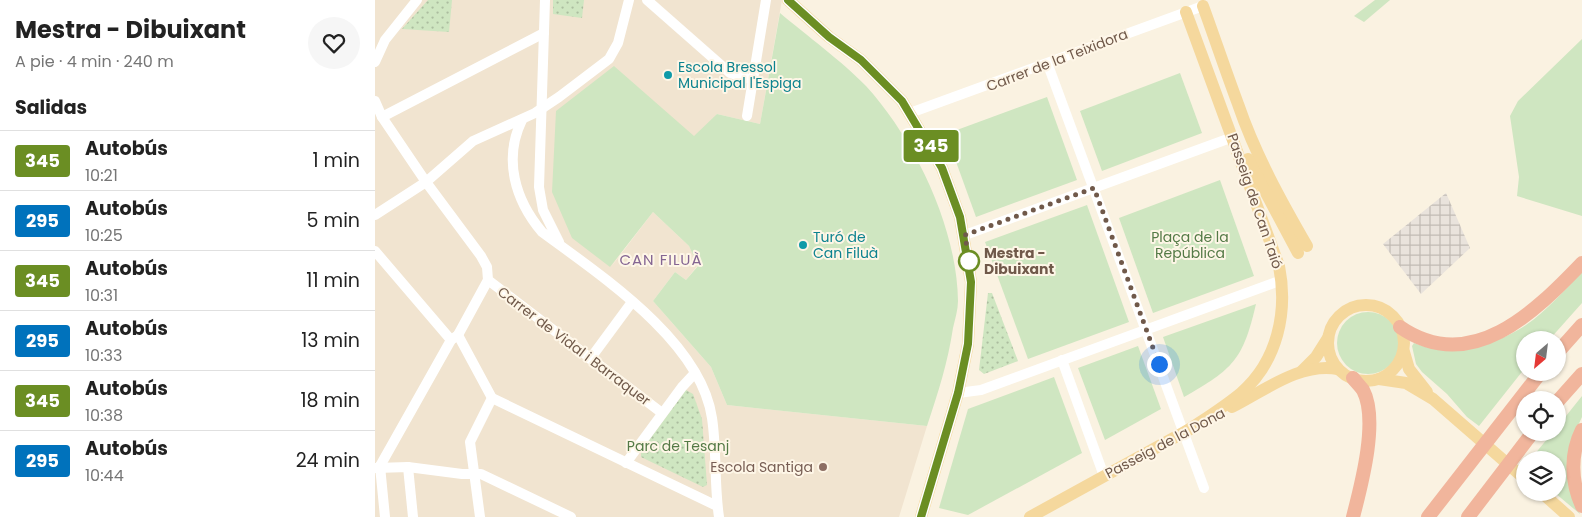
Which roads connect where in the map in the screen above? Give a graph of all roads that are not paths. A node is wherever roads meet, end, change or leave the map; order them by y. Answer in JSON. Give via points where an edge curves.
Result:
{"nodes":[{"id":1,"x":417,"y":0,"type":"edge"},
{"id":2,"x":545,"y":0,"type":"edge"},
{"id":3,"x":629,"y":0,"type":"edge"},
{"id":4,"x":647,"y":0,"type":"edge"},
{"id":5,"x":766,"y":0,"type":"edge"},
{"id":6,"x":787,"y":0,"type":"edge"},
{"id":7,"x":1203,"y":6,"type":"joint"},
{"id":8,"x":1188,"y":18,"type":"junction"},
{"id":9,"x":544,"y":33,"type":"junction"},
{"id":10,"x":375,"y":62,"type":"edge"},
{"id":11,"x":1048,"y":64,"type":"junction"},
{"id":12,"x":753,"y":80,"type":"junction"},
{"id":13,"x":375,"y":101,"type":"edge"},
{"id":14,"x":541,"y":109,"type":"junction"},
{"id":15,"x":910,"y":113,"type":"junction"},
{"id":16,"x":747,"y":116,"type":"dead end"},
{"id":17,"x":382,"y":117,"type":"junction"},
{"id":18,"x":522,"y":120,"type":"junction"},
{"id":19,"x":1233,"y":137,"type":"junction"},
{"id":20,"x":426,"y":182,"type":"junction"},
{"id":21,"x":1094,"y":188,"type":"junction"},
{"id":22,"x":375,"y":216,"type":"edge"},
{"id":23,"x":965,"y":235,"type":"junction"},
{"id":24,"x":563,"y":248,"type":"junction"},
{"id":25,"x":375,"y":251,"type":"edge"},
{"id":26,"x":1582,"y":264,"type":"edge"},
{"id":27,"x":488,"y":280,"type":"junction"},
{"id":28,"x":1282,"y":280,"type":"junction"},
{"id":29,"x":632,"y":302,"type":"junction"},
{"id":30,"x":1582,"y":325,"type":"edge"},
{"id":31,"x":1400,"y":327,"type":"junction"},
{"id":32,"x":1146,"y":330,"type":"junction"},
{"id":33,"x":454,"y":338,"type":"junction"},
{"id":34,"x":1328,"y":338,"type":"junction"},
{"id":35,"x":1566,"y":343,"type":"edge"},
{"id":36,"x":1404,"y":352,"type":"junction"},
{"id":37,"x":590,"y":359,"type":"junction"},
{"id":38,"x":1062,"y":360,"type":"junction"},
{"id":39,"x":1338,"y":369,"type":"junction"},
{"id":40,"x":1302,"y":371,"type":"junction"},
{"id":41,"x":695,"y":373,"type":"junction"},
{"id":42,"x":1582,"y":374,"type":"edge"},
{"id":43,"x":1353,"y":378,"type":"junction"},
{"id":44,"x":1378,"y":379,"type":"junction"},
{"id":45,"x":1534,"y":381,"type":"edge"},
{"id":46,"x":1566,"y":392,"type":"edge"},
{"id":47,"x":958,"y":393,"type":"junction"},
{"id":48,"x":492,"y":398,"type":"junction"},
{"id":49,"x":1433,"y":399,"type":"junction"},
{"id":50,"x":662,"y":413,"type":"junction"},
{"id":51,"x":1582,"y":430,"type":"edge"},
{"id":52,"x":1184,"y":432,"type":"junction"},
{"id":53,"x":1526,"y":441,"type":"edge"},
{"id":54,"x":626,"y":463,"type":"junction"},
{"id":55,"x":408,"y":467,"type":"junction"},
{"id":56,"x":377,"y":468,"type":"edge"},
{"id":57,"x":1516,"y":471,"type":"edge"},
{"id":58,"x":474,"y":474,"type":"junction"},
{"id":59,"x":1104,"y":476,"type":"junction"},
{"id":60,"x":1204,"y":488,"type":"dead end"},
{"id":61,"x":1551,"y":501,"type":"edge"},
{"id":62,"x":717,"y":506,"type":"junction"},
{"id":63,"x":1582,"y":506,"type":"edge"},
{"id":64,"x":922,"y":516,"type":"edge"},
{"id":65,"x":385,"y":517,"type":"edge"},
{"id":66,"x":413,"y":517,"type":"edge"},
{"id":67,"x":480,"y":517,"type":"edge"},
{"id":68,"x":571,"y":517,"type":"edge"},
{"id":69,"x":719,"y":517,"type":"edge"},
{"id":70,"x":1029,"y":517,"type":"edge"},
{"id":71,"x":1353,"y":517,"type":"edge"},
{"id":72,"x":1428,"y":517,"type":"edge"},
{"id":73,"x":1468,"y":517,"type":"edge"},
{"id":74,"x":1569,"y":517,"type":"edge"}],
"edges":[{"from":1,"to":10,"type":"street","via":[[385,40]]},
{"from":2,"to":9,"type":"street"},
{"from":3,"to":14,"type":"street","via":[[618,42],[609,58]]},
{"from":4,"to":12,"type":"street","via":[[730,73]]},
{"from":5,"to":12,"type":"street"},
{"from":6,"to":15,"type":"main road","via":[[878,74]]},
{"from":7,"to":8,"type":"street","name":"Carrer de la Teixidora"},
{"from":7,"to":8,"type":"main road","name":"Passeig de Can Taió","via":[[1238,105],[1303,249],[1246,154],[1199,33]]},
{"from":8,"to":11,"type":"street","name":"Carrer de la Teixidora"},
{"from":8,"to":19,"type":"main road","name":"Passeig de Can Taió"},
{"from":9,"to":14,"type":"street"},
{"from":9,"to":17,"type":"street"},
{"from":11,"to":15,"type":"street","name":"Carrer de la Teixidora"},
{"from":11,"to":21,"type":"street"},
{"from":12,"to":16,"type":"street"},
{"from":13,"to":17,"type":"street","name":"Carrer de Vidal i Barraquer"},
{"from":14,"to":18,"type":"street"},
{"from":14,"to":24,"type":"street","via":[[539,187],[543,210]]},
{"from":15,"to":23,"type":"main road","via":[[942,168]]},
{"from":17,"to":20,"type":"street","name":"Carrer de Vidal i Barraquer"},
{"from":18,"to":20,"type":"street","via":[[473,141]]},
{"from":18,"to":24,"type":"street","via":[[516,132],[514,152],[514,181],[519,198],[542,232]]},
{"from":19,"to":21,"type":"street"},
{"from":19,"to":28,"type":"main road","name":"Passeig de Can Taió"},
{"from":20,"to":22,"type":"street"},
{"from":20,"to":27,"type":"street","name":"Carrer de Vidal i Barraquer","via":[[481,256],[487,267]]},
{"from":21,"to":23,"type":"street"},
{"from":21,"to":32,"type":"street"},
{"from":23,"to":47,"type":"main road","via":[[972,304]]},
{"from":24,"to":29,"type":"street"},
{"from":25,"to":33,"type":"street"},
{"from":26,"to":31,"type":"highway","via":[[1526,318],[1481,339],[1442,344],[1420,340]]},
{"from":27,"to":33,"type":"street"},
{"from":27,"to":37,"type":"street","name":"Carrer de Vidal i Barraquer"},
{"from":28,"to":32,"type":"street"},
{"from":28,"to":52,"type":"main road","name":"Passeig de Can Taió","via":[[1282,315],[1278,334],[1260,371],[1242,392]]},
{"from":29,"to":37,"type":"street"},
{"from":29,"to":41,"type":"street","via":[[664,330]]},
{"from":30,"to":35,"type":"highway"},
{"from":31,"to":34,"type":"main road","via":[[1388,312],[1365,306],[1342,314]]},
{"from":31,"to":36,"type":"main road"},
{"from":32,"to":38,"type":"street"},
{"from":32,"to":52,"type":"street"},
{"from":33,"to":48,"type":"street"},
{"from":33,"to":56,"type":"street"},
{"from":34,"to":39,"type":"main road","via":[[1329,352]]},
{"from":34,"to":40,"type":"main road","name":"Passeig de la Dona"},
{"from":36,"to":44,"type":"main road","via":[[1394,369]]},
{"from":36,"to":49,"type":"main road","via":[[1409,369]]},
{"from":37,"to":50,"type":"street","name":"Carrer de Vidal i Barraquer"},
{"from":38,"to":47,"type":"street","via":[[981,390]]},
{"from":38,"to":59,"type":"street"},
{"from":39,"to":40,"type":"main road","name":"Passeig de la Dona","via":[[1317,367]]},
{"from":39,"to":43,"type":"main road"},
{"from":40,"to":52,"type":"main road","name":"Passeig de la Dona"},
{"from":41,"to":50,"type":"street"},
{"from":41,"to":62,"type":"street","via":[[712,418]]},
{"from":42,"to":46,"type":"highway"},
{"from":43,"to":44,"type":"main road"},
{"from":43,"to":71,"type":"highway","via":[[1365,396],[1369,423]]},
{"from":44,"to":49,"type":"main road","via":[[1406,383]]},
{"from":45,"to":72,"type":"highway"},
{"from":47,"to":64,"type":"main road"},
{"from":48,"to":54,"type":"street"},
{"from":48,"to":58,"type":"street","via":[[469,442]]},
{"from":49,"to":57,"type":"main road"},
{"from":50,"to":54,"type":"street"},
{"from":51,"to":63,"type":"highway","via":[[1575,447],[1573,471]]},
{"from":52,"to":59,"type":"main road","name":"Passeig de la Dona"},
{"from":52,"to":60,"type":"street"},
{"from":53,"to":73,"type":"highway"},
{"from":54,"to":62,"type":"street"},
{"from":55,"to":56,"type":"street"},
{"from":55,"to":58,"type":"street"},
{"from":55,"to":66,"type":"street"},
{"from":56,"to":65,"type":"street"},
{"from":58,"to":67,"type":"street"},
{"from":58,"to":68,"type":"street","via":[[488,476]]},
{"from":59,"to":70,"type":"main road","name":"Passeig de la Dona"},
{"from":61,"to":74,"type":"main road"},
{"from":62,"to":69,"type":"street"}]}
